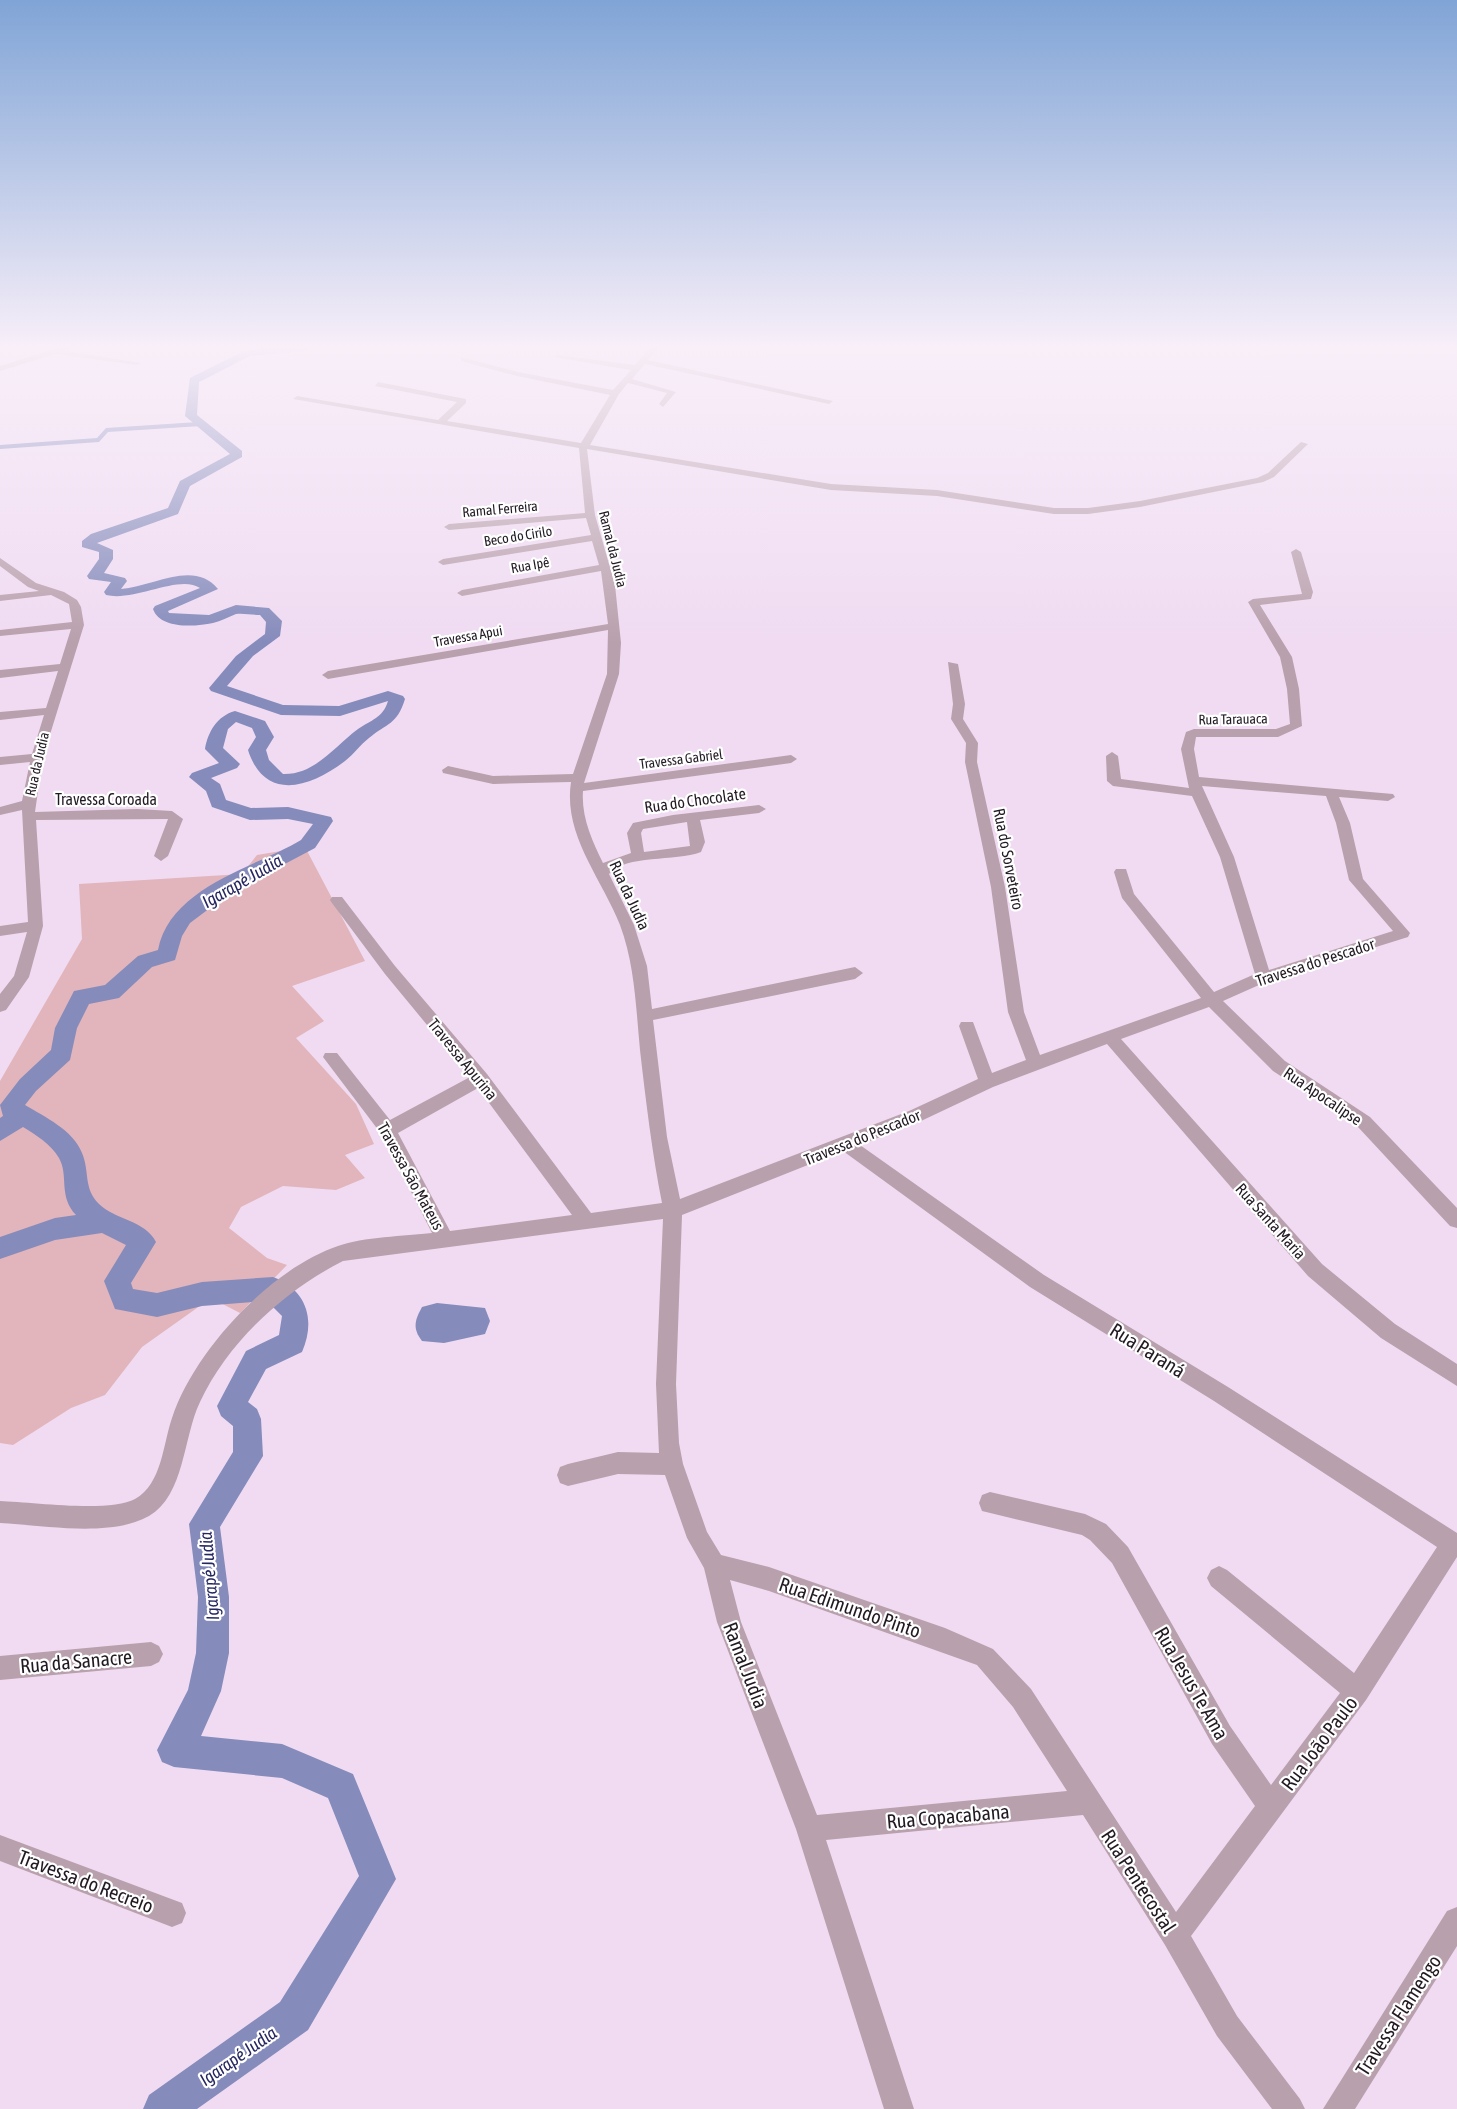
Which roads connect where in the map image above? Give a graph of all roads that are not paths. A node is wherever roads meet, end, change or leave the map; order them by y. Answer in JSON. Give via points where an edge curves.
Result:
{"nodes":[{"id":1,"x":583,"y":446,"type":"edge"},
{"id":2,"x":586,"y":446,"type":"edge"},
{"id":3,"x":1301,"y":446,"type":"edge"},
{"id":4,"x":590,"y":515,"type":"junction"},
{"id":5,"x":448,"y":527,"type":"dead end"},
{"id":6,"x":597,"y":537,"type":"junction"},
{"id":7,"x":1296,"y":552,"type":"dead end"},
{"id":8,"x":0,"y":562,"type":"edge"},
{"id":9,"x":443,"y":562,"type":"dead end"},
{"id":10,"x":604,"y":567,"type":"junction"},
{"id":11,"x":51,"y":592,"type":"junction"},
{"id":12,"x":462,"y":592,"type":"dead end"},
{"id":13,"x":0,"y":598,"type":"edge"},
{"id":14,"x":78,"y":625,"type":"junction"},
{"id":15,"x":614,"y":626,"type":"junction"},
{"id":16,"x":0,"y":633,"type":"edge"},
{"id":17,"x":952,"y":664,"type":"dead end"},
{"id":18,"x":64,"y":667,"type":"junction"},
{"id":19,"x":0,"y":674,"type":"edge"},
{"id":20,"x":613,"y":674,"type":"joint"},
{"id":21,"x":328,"y":675,"type":"dead end"},
{"id":22,"x":50,"y":711,"type":"junction"},
{"id":23,"x":0,"y":716,"type":"edge"},
{"id":24,"x":1112,"y":756,"type":"dead end"},
{"id":25,"x":37,"y":757,"type":"junction"},
{"id":26,"x":791,"y":759,"type":"dead end"},
{"id":27,"x":0,"y":761,"type":"edge"},
{"id":28,"x":448,"y":770,"type":"dead end"},
{"id":29,"x":577,"y":783,"type":"junction"},
{"id":30,"x":1197,"y":787,"type":"junction"},
{"id":31,"x":1331,"y":793,"type":"junction"},
{"id":32,"x":1388,"y":797,"type":"dead end"},
{"id":33,"x":759,"y":809,"type":"dead end"},
{"id":34,"x":28,"y":810,"type":"junction"},
{"id":35,"x":0,"y":811,"type":"edge"},
{"id":36,"x":693,"y":817,"type":"junction"},
{"id":37,"x":638,"y":855,"type":"junction"},
{"id":38,"x":161,"y":856,"type":"dead end"},
{"id":39,"x":1121,"y":872,"type":"dead end"},
{"id":40,"x":601,"y":874,"type":"junction"},
{"id":41,"x":337,"y":900,"type":"dead end"},
{"id":42,"x":36,"y":926,"type":"junction"},
{"id":43,"x":0,"y":931,"type":"edge"},
{"id":44,"x":855,"y":973,"type":"dead end"},
{"id":45,"x":1263,"y":978,"type":"junction"},
{"id":46,"x":1212,"y":1000,"type":"junction"},
{"id":47,"x":0,"y":1006,"type":"edge"},
{"id":48,"x":646,"y":1016,"type":"junction"},
{"id":49,"x":967,"y":1026,"type":"dead end"},
{"id":50,"x":1110,"y":1037,"type":"junction"},
{"id":51,"x":332,"y":1057,"type":"dead end"},
{"id":52,"x":1035,"y":1063,"type":"junction"},
{"id":53,"x":481,"y":1079,"type":"junction"},
{"id":54,"x":987,"y":1082,"type":"junction"},
{"id":55,"x":388,"y":1130,"type":"junction"},
{"id":56,"x":846,"y":1144,"type":"junction"},
{"id":57,"x":673,"y":1210,"type":"junction"},
{"id":58,"x":586,"y":1220,"type":"junction"},
{"id":59,"x":1457,"y":1220,"type":"edge"},
{"id":60,"x":445,"y":1239,"type":"junction"},
{"id":61,"x":1457,"y":1376,"type":"edge"},
{"id":62,"x":672,"y":1464,"type":"junction"},
{"id":63,"x":567,"y":1475,"type":"dead end"},
{"id":64,"x":990,"y":1503,"type":"dead end"},
{"id":65,"x":0,"y":1512,"type":"edge"},
{"id":66,"x":1455,"y":1545,"type":"edge"},
{"id":67,"x":714,"y":1564,"type":"junction"},
{"id":68,"x":1219,"y":1578,"type":"dead end"},
{"id":69,"x":151,"y":1654,"type":"dead end"},
{"id":70,"x":985,"y":1657,"type":"joint"},
{"id":71,"x":0,"y":1668,"type":"edge"},
{"id":72,"x":1357,"y":1691,"type":"junction"},
{"id":73,"x":1087,"y":1802,"type":"junction"},
{"id":74,"x":1271,"y":1807,"type":"junction"},
{"id":75,"x":809,"y":1829,"type":"junction"},
{"id":76,"x":0,"y":1848,"type":"edge"},
{"id":77,"x":172,"y":1913,"type":"dead end"},
{"id":78,"x":1457,"y":1921,"type":"edge"},
{"id":79,"x":1175,"y":1935,"type":"junction"},
{"id":80,"x":899,"y":2109,"type":"edge"},
{"id":81,"x":1290,"y":2109,"type":"edge"},
{"id":82,"x":1338,"y":2109,"type":"edge"}],
"edges":[{"from":1,"to":4,"type":"street","name":"Ramal da Judia"},
{"from":2,"to":3,"type":"street","via":[[831,487],[937,493],[1067,512],[1140,504],[1260,480],[1271,475]]},
{"from":4,"to":5,"type":"street","name":"Ramal Ferreira"},
{"from":4,"to":6,"type":"street","name":"Ramal da Judia"},
{"from":6,"to":9,"type":"street","name":"Beco do Cirilo"},
{"from":6,"to":10,"type":"street","name":"Ramal da Judia"},
{"from":7,"to":30,"type":"street","name":"Rua Tarauaca","via":[[1307,597],[1253,602],[1286,657],[1296,726],[1278,733],[1190,735],[1187,748]]},
{"from":8,"to":11,"type":"street","via":[[32,585]]},
{"from":10,"to":12,"type":"street","name":"Rua Ipê"},
{"from":10,"to":15,"type":"street","name":"Ramal da Judia"},
{"from":11,"to":13,"type":"street"},
{"from":11,"to":14,"type":"street","via":[[73,602]]},
{"from":14,"to":16,"type":"street"},
{"from":14,"to":18,"type":"street","name":"Rua da Judia"},
{"from":15,"to":20,"type":"street","name":"Ramal da Judia"},
{"from":15,"to":21,"type":"street","name":"Travessa Apui"},
{"from":17,"to":52,"type":"street","name":"Rua do Sorveteiro","via":[[959,704],[957,719],[972,742],[971,762],[998,887],[1016,1012]]},
{"from":18,"to":19,"type":"street"},
{"from":18,"to":22,"type":"street","name":"Rua da Judia"},
{"from":20,"to":29,"type":"street","name":"Rua da Judia"},
{"from":22,"to":23,"type":"street"},
{"from":22,"to":25,"type":"street","name":"Rua da Judia"},
{"from":24,"to":30,"type":"street","via":[[1111,774],[1118,783]]},
{"from":25,"to":27,"type":"street"},
{"from":25,"to":34,"type":"street","name":"Rua da Judia"},
{"from":26,"to":29,"type":"street","name":"Travessa Gabriel"},
{"from":28,"to":29,"type":"street","name":"Travessa Gabriel","via":[[493,780]]},
{"from":29,"to":40,"type":"street","name":"Rua da Judia","via":[[575,806]]},
{"from":30,"to":31,"type":"street"},
{"from":30,"to":45,"type":"street","name":"Rua Tarauaca","via":[[1226,854]]},
{"from":31,"to":32,"type":"street"},
{"from":31,"to":45,"type":"street","name":"Travessa do Pescador","via":[[1343,823],[1356,880],[1404,933]]},
{"from":33,"to":36,"type":"street","name":"Rua do Chocolate"},
{"from":34,"to":35,"type":"street"},
{"from":34,"to":38,"type":"street","name":"Travessa Coroada","via":[[172,815],[177,819],[176,825]]},
{"from":34,"to":42,"type":"street","name":"Rua da Judia"},
{"from":36,"to":37,"type":"street","name":"Rua do Chocolate","via":[[638,826],[634,833]]},
{"from":36,"to":37,"type":"street","via":[[696,849],[684,854]]},
{"from":37,"to":40,"type":"street","via":[[607,867]]},
{"from":39,"to":46,"type":"street","name":"Rua Apocalipse","via":[[1127,895]]},
{"from":40,"to":48,"type":"street","name":"Rua da Judia","via":[[627,925],[639,966]]},
{"from":41,"to":53,"type":"street","name":"Travessa Apurina"},
{"from":42,"to":43,"type":"street"},
{"from":42,"to":47,"type":"street","name":"Rua da Judia","via":[[21,977]]},
{"from":44,"to":48,"type":"street"},
{"from":45,"to":46,"type":"street","name":"Travessa do Pescador"},
{"from":46,"to":50,"type":"street","name":"Travessa do Pescador"},
{"from":46,"to":59,"type":"street","name":"Rua Apocalipse","via":[[1279,1066],[1364,1122]]},
{"from":48,"to":57,"type":"street","name":"Rua da Judia","via":[[658,1137]]},
{"from":49,"to":54,"type":"street"},
{"from":50,"to":52,"type":"street","name":"Travessa do Pescador"},
{"from":50,"to":61,"type":"street","name":"Rua Santa Maria","via":[[1315,1270],[1388,1331]]},
{"from":51,"to":55,"type":"street","name":"Travessa São Mateus"},
{"from":52,"to":54,"type":"street","name":"Travessa do Pescador"},
{"from":53,"to":55,"type":"street"},
{"from":53,"to":58,"type":"street","name":"Travessa Apurina"},
{"from":54,"to":56,"type":"street","name":"Travessa do Pescador"},
{"from":55,"to":60,"type":"street","name":"Travessa São Mateus"},
{"from":56,"to":57,"type":"street","name":"Travessa do Pescador"},
{"from":56,"to":66,"type":"street","name":"Rua Paraná","via":[[1037,1281]]},
{"from":57,"to":58,"type":"street","name":"Travessa do Pescador"},
{"from":57,"to":62,"type":"street","name":"Ramal Judia","via":[[666,1384]]},
{"from":58,"to":60,"type":"street","name":"Travessa do Pescador"},
{"from":60,"to":65,"type":"street","name":"Travessa do Pescador","via":[[341,1253],[305,1274],[257,1312],[206,1370],[184,1412],[162,1485],[150,1502],[133,1512],[102,1516]]},
{"from":62,"to":63,"type":"street","via":[[618,1462]]},
{"from":62,"to":67,"type":"street","name":"Ramal Judia","via":[[698,1538]]},
{"from":64,"to":74,"type":"street","name":"Rua Jesus Te Ama","via":[[1085,1525],[1098,1532],[1120,1555],[1221,1735]]},
{"from":66,"to":72,"type":"street","name":"Rua João Paulo"},
{"from":67,"to":70,"type":"street","name":"Rua Edimundo Pinto","via":[[769,1579]]},
{"from":67,"to":75,"type":"street","name":"Ramal Judia","via":[[729,1622]]},
{"from":68,"to":72,"type":"street"},
{"from":69,"to":71,"type":"street","name":"Rua da Sanacre"},
{"from":70,"to":73,"type":"street","name":"Rua Pentecostal","via":[[1022,1698]]},
{"from":72,"to":74,"type":"street","name":"Rua João Paulo"},
{"from":73,"to":75,"type":"street","name":"Rua Copacabana"},
{"from":73,"to":79,"type":"street","name":"Rua Pentecostal"},
{"from":74,"to":79,"type":"street","name":"Rua João Paulo"},
{"from":75,"to":80,"type":"street","name":"Ramal Judia"},
{"from":76,"to":77,"type":"street","name":"Travessa do Recreio"},
{"from":78,"to":82,"type":"street","name":"Travessa Flamengo"},
{"from":79,"to":81,"type":"street","name":"Rua Pentecostal","via":[[1227,2026]]}]}
